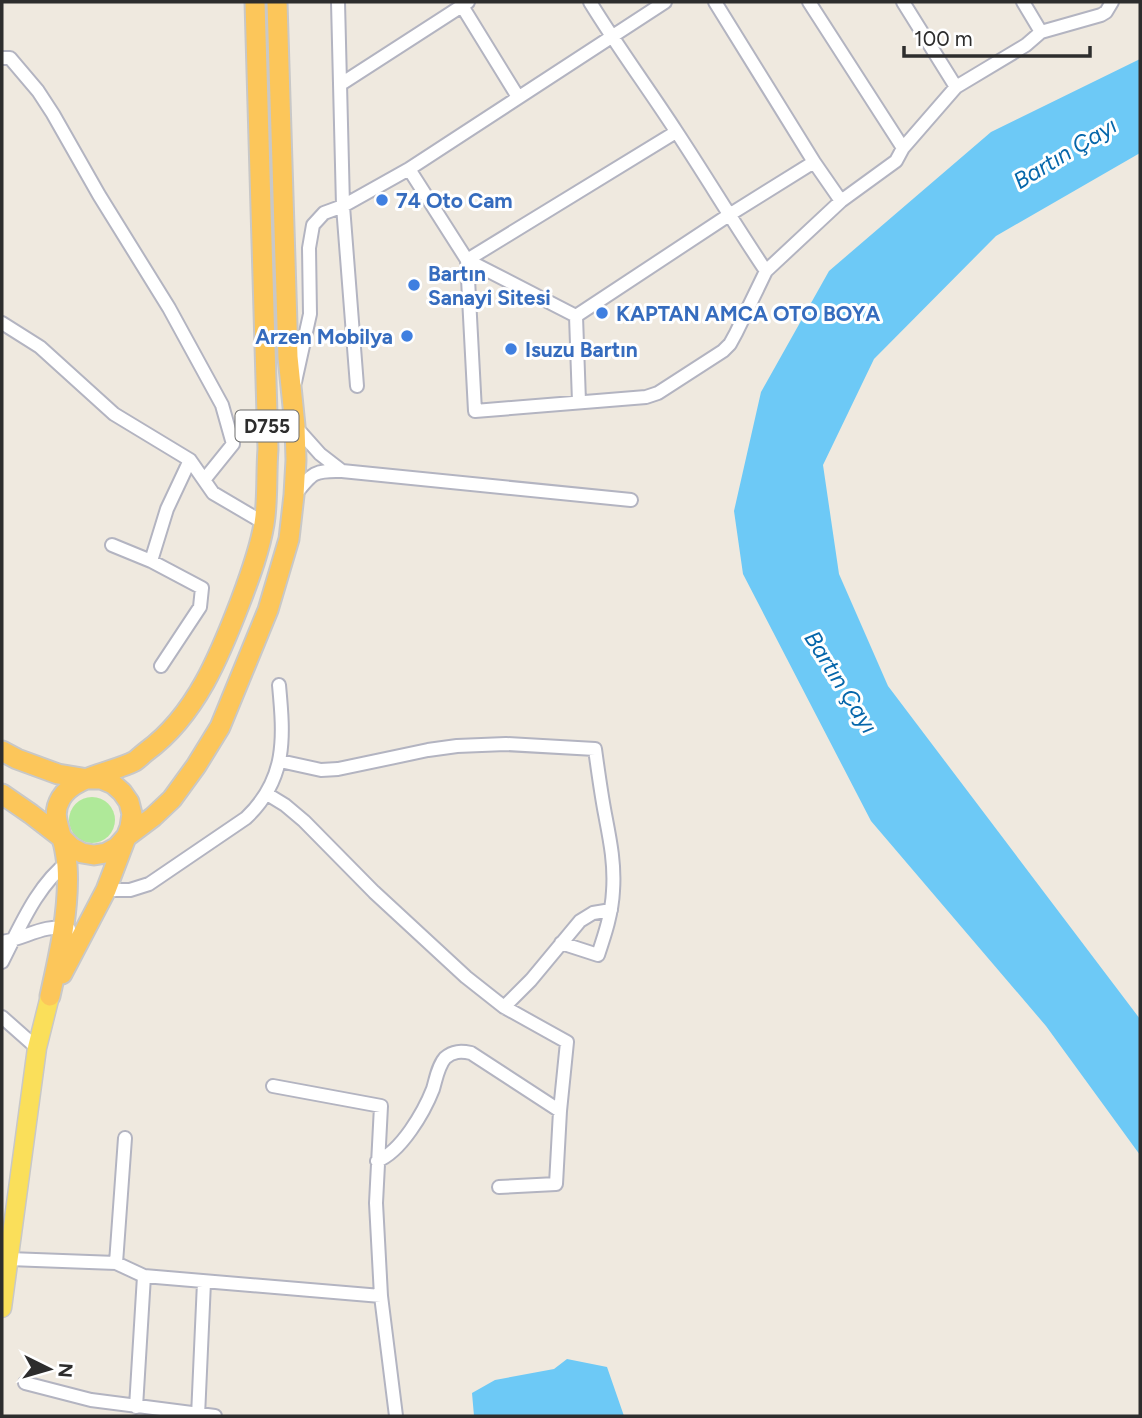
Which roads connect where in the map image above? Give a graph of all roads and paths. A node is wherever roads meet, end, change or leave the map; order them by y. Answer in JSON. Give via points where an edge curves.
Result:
{"nodes":[{"id":1,"x":255,"y":2,"type":"edge"},
{"id":2,"x":277,"y":2,"type":"edge"},
{"id":3,"x":338,"y":2,"type":"edge"},
{"id":4,"x":590,"y":2,"type":"edge"},
{"id":5,"x":665,"y":2,"type":"edge"},
{"id":6,"x":715,"y":2,"type":"edge"},
{"id":7,"x":810,"y":2,"type":"edge"},
{"id":8,"x":903,"y":2,"type":"edge"},
{"id":9,"x":1023,"y":2,"type":"edge"},
{"id":10,"x":1112,"y":2,"type":"edge"},
{"id":11,"x":465,"y":4,"type":"edge"},
{"id":12,"x":1041,"y":32,"type":"junction"},
{"id":13,"x":611,"y":36,"type":"junction"},
{"id":14,"x":2,"y":58,"type":"edge"},
{"id":15,"x":341,"y":84,"type":"junction"},
{"id":16,"x":956,"y":87,"type":"junction"},
{"id":17,"x":518,"y":97,"type":"junction"},
{"id":18,"x":676,"y":132,"type":"junction"},
{"id":19,"x":903,"y":148,"type":"junction"},
{"id":20,"x":814,"y":162,"type":"junction"},
{"id":21,"x":409,"y":169,"type":"junction"},
{"id":22,"x":841,"y":201,"type":"junction"},
{"id":23,"x":343,"y":206,"type":"junction"},
{"id":24,"x":729,"y":215,"type":"junction"},
{"id":25,"x":467,"y":260,"type":"junction"},
{"id":26,"x":766,"y":271,"type":"junction"},
{"id":27,"x":576,"y":316,"type":"junction"},
{"id":28,"x":2,"y":324,"type":"edge"},
{"id":29,"x":357,"y":386,"type":"dead end"},
{"id":30,"x":292,"y":397,"type":"junction"},
{"id":31,"x":579,"y":402,"type":"junction"},
{"id":32,"x":295,"y":426,"type":"junction"},
{"id":33,"x":190,"y":460,"type":"junction"},
{"id":34,"x":342,"y":471,"type":"junction"},
{"id":35,"x":204,"y":480,"type":"junction"},
{"id":36,"x":294,"y":495,"type":"junction"},
{"id":37,"x":631,"y":500,"type":"dead end"},
{"id":38,"x":264,"y":523,"type":"junction"},
{"id":39,"x":112,"y":545,"type":"dead end"},
{"id":40,"x":151,"y":561,"type":"junction"},
{"id":41,"x":161,"y":666,"type":"dead end"},
{"id":42,"x":279,"y":685,"type":"dead end"},
{"id":43,"x":2,"y":751,"type":"edge"},
{"id":44,"x":280,"y":761,"type":"junction"},
{"id":45,"x":88,"y":779,"type":"junction"},
{"id":46,"x":2,"y":794,"type":"edge"},
{"id":47,"x":267,"y":794,"type":"junction"},
{"id":48,"x":62,"y":838,"type":"junction"},
{"id":49,"x":125,"y":838,"type":"junction"},
{"id":50,"x":74,"y":857,"type":"junction"},
{"id":51,"x":106,"y":890,"type":"junction"},
{"id":52,"x":611,"y":910,"type":"junction"},
{"id":53,"x":63,"y":938,"type":"junction"},
{"id":54,"x":7,"y":942,"type":"edge"},
{"id":55,"x":561,"y":943,"type":"junction"},
{"id":56,"x":2,"y":962,"type":"edge"},
{"id":57,"x":50,"y":996,"type":"joint"},
{"id":58,"x":504,"y":1007,"type":"junction"},
{"id":59,"x":2,"y":1017,"type":"edge"},
{"id":60,"x":37,"y":1048,"type":"junction"},
{"id":61,"x":273,"y":1086,"type":"dead end"},
{"id":62,"x":560,"y":1111,"type":"junction"},
{"id":63,"x":125,"y":1138,"type":"dead end"},
{"id":64,"x":377,"y":1161,"type":"junction"},
{"id":65,"x":499,"y":1187,"type":"dead end"},
{"id":66,"x":7,"y":1252,"type":"edge"},
{"id":67,"x":116,"y":1263,"type":"junction"},
{"id":68,"x":144,"y":1276,"type":"junction"},
{"id":69,"x":204,"y":1282,"type":"junction"},
{"id":70,"x":381,"y":1296,"type":"junction"},
{"id":71,"x":2,"y":1308,"type":"edge"},
{"id":72,"x":25,"y":1384,"type":"dead end"},
{"id":73,"x":136,"y":1407,"type":"junction"},
{"id":74,"x":198,"y":1415,"type":"edge"},
{"id":75,"x":215,"y":1416,"type":"edge"},
{"id":76,"x":396,"y":1416,"type":"edge"}],
"edges":[{"from":1,"to":38,"type":"highway","number":"D755","via":[[267,437]]},
{"from":2,"to":30,"type":"highway","number":"D755"},
{"from":3,"to":15,"type":"street"},
{"from":4,"to":13,"type":"street"},
{"from":5,"to":13,"type":"street"},
{"from":6,"to":20,"type":"street"},
{"from":7,"to":19,"type":"street"},
{"from":8,"to":16,"type":"street"},
{"from":9,"to":12,"type":"street"},
{"from":10,"to":12,"type":"street","via":[[1101,15]]},
{"from":11,"to":15,"type":"street"},
{"from":11,"to":17,"type":"street"},
{"from":12,"to":16,"type":"street"},
{"from":13,"to":17,"type":"street"},
{"from":13,"to":18,"type":"street"},
{"from":14,"to":35,"type":"street","via":[[10,58],[53,114],[222,405],[233,444]]},
{"from":15,"to":23,"type":"street"},
{"from":16,"to":19,"type":"street"},
{"from":17,"to":21,"type":"street"},
{"from":18,"to":24,"type":"street"},
{"from":18,"to":25,"type":"street"},
{"from":19,"to":22,"type":"street","via":[[890,167]]},
{"from":20,"to":22,"type":"street"},
{"from":20,"to":24,"type":"street"},
{"from":21,"to":23,"type":"street"},
{"from":21,"to":25,"type":"street"},
{"from":22,"to":26,"type":"street"},
{"from":23,"to":29,"type":"street"},
{"from":23,"to":30,"type":"street","via":[[324,213],[313,225],[310,314]]},
{"from":24,"to":26,"type":"street"},
{"from":24,"to":27,"type":"street"},
{"from":25,"to":27,"type":"street"},
{"from":25,"to":31,"type":"street","via":[[475,411]]},
{"from":26,"to":31,"type":"street","via":[[723,351],[646,397]]},
{"from":27,"to":31,"type":"street"},
{"from":28,"to":33,"type":"street","via":[[40,347],[114,414]]},
{"from":30,"to":32,"type":"highway","number":"D755"},
{"from":32,"to":34,"type":"street"},
{"from":32,"to":36,"type":"highway","number":"D755"},
{"from":33,"to":35,"type":"street"},
{"from":33,"to":40,"type":"street","via":[[167,509]]},
{"from":34,"to":36,"type":"street","via":[[321,470]]},
{"from":34,"to":37,"type":"street"},
{"from":35,"to":38,"type":"street","via":[[213,492]]},
{"from":36,"to":49,"type":"highway","number":"D755","via":[[289,539],[268,610],[220,727],[173,799]]},
{"from":38,"to":45,"type":"highway","number":"D755","via":[[226,638],[182,718],[163,740],[135,760]]},
{"from":39,"to":40,"type":"street"},
{"from":40,"to":41,"type":"street","via":[[202,588],[200,607]]},
{"from":42,"to":44,"type":"street"},
{"from":43,"to":45,"type":"highway","via":[[58,774]]},
{"from":44,"to":47,"type":"street"},
{"from":44,"to":52,"type":"street","via":[[321,770],[457,746],[595,749],[613,854]]},
{"from":45,"to":48,"type":"highway","via":[[66,790],[59,801],[57,826]]},
{"from":45,"to":49,"type":"highway","via":[[113,784],[129,802],[132,814]]},
{"from":46,"to":48,"type":"highway"},
{"from":47,"to":51,"type":"street","via":[[246,818],[149,884]]},
{"from":47,"to":58,"type":"street","via":[[304,821],[374,892]]},
{"from":48,"to":50,"type":"highway"},
{"from":49,"to":50,"type":"highway","number":"D755","via":[[106,853]]},
{"from":49,"to":51,"type":"highway"},
{"from":50,"to":53,"type":"highway","via":[[67,875]]},
{"from":50,"to":54,"type":"street","via":[[50,877]]},
{"from":51,"to":53,"type":"highway"},
{"from":52,"to":55,"type":"street","via":[[586,916]]},
{"from":52,"to":55,"type":"street","via":[[598,955]]},
{"from":53,"to":54,"type":"street","via":[[39,930]]},
{"from":53,"to":57,"type":"highway"},
{"from":54,"to":56,"type":"street"},
{"from":55,"to":58,"type":"street"},
{"from":57,"to":60,"type":"main road"},
{"from":58,"to":62,"type":"street","via":[[567,1042]]},
{"from":59,"to":60,"type":"street"},
{"from":60,"to":66,"type":"main road"},
{"from":61,"to":64,"type":"street","via":[[381,1106]]},
{"from":62,"to":64,"type":"street","via":[[471,1053],[454,1052],[442,1062],[424,1108],[401,1143]]},
{"from":62,"to":65,"type":"street","via":[[556,1184]]},
{"from":63,"to":67,"type":"street"},
{"from":64,"to":70,"type":"street"},
{"from":66,"to":67,"type":"street"},
{"from":66,"to":71,"type":"main road"},
{"from":67,"to":68,"type":"street"},
{"from":68,"to":69,"type":"street"},
{"from":68,"to":73,"type":"street"},
{"from":69,"to":70,"type":"street"},
{"from":69,"to":74,"type":"street"},
{"from":70,"to":76,"type":"street"},
{"from":72,"to":73,"type":"street"},
{"from":73,"to":74,"type":"street"},
{"from":74,"to":75,"type":"street"}]}
